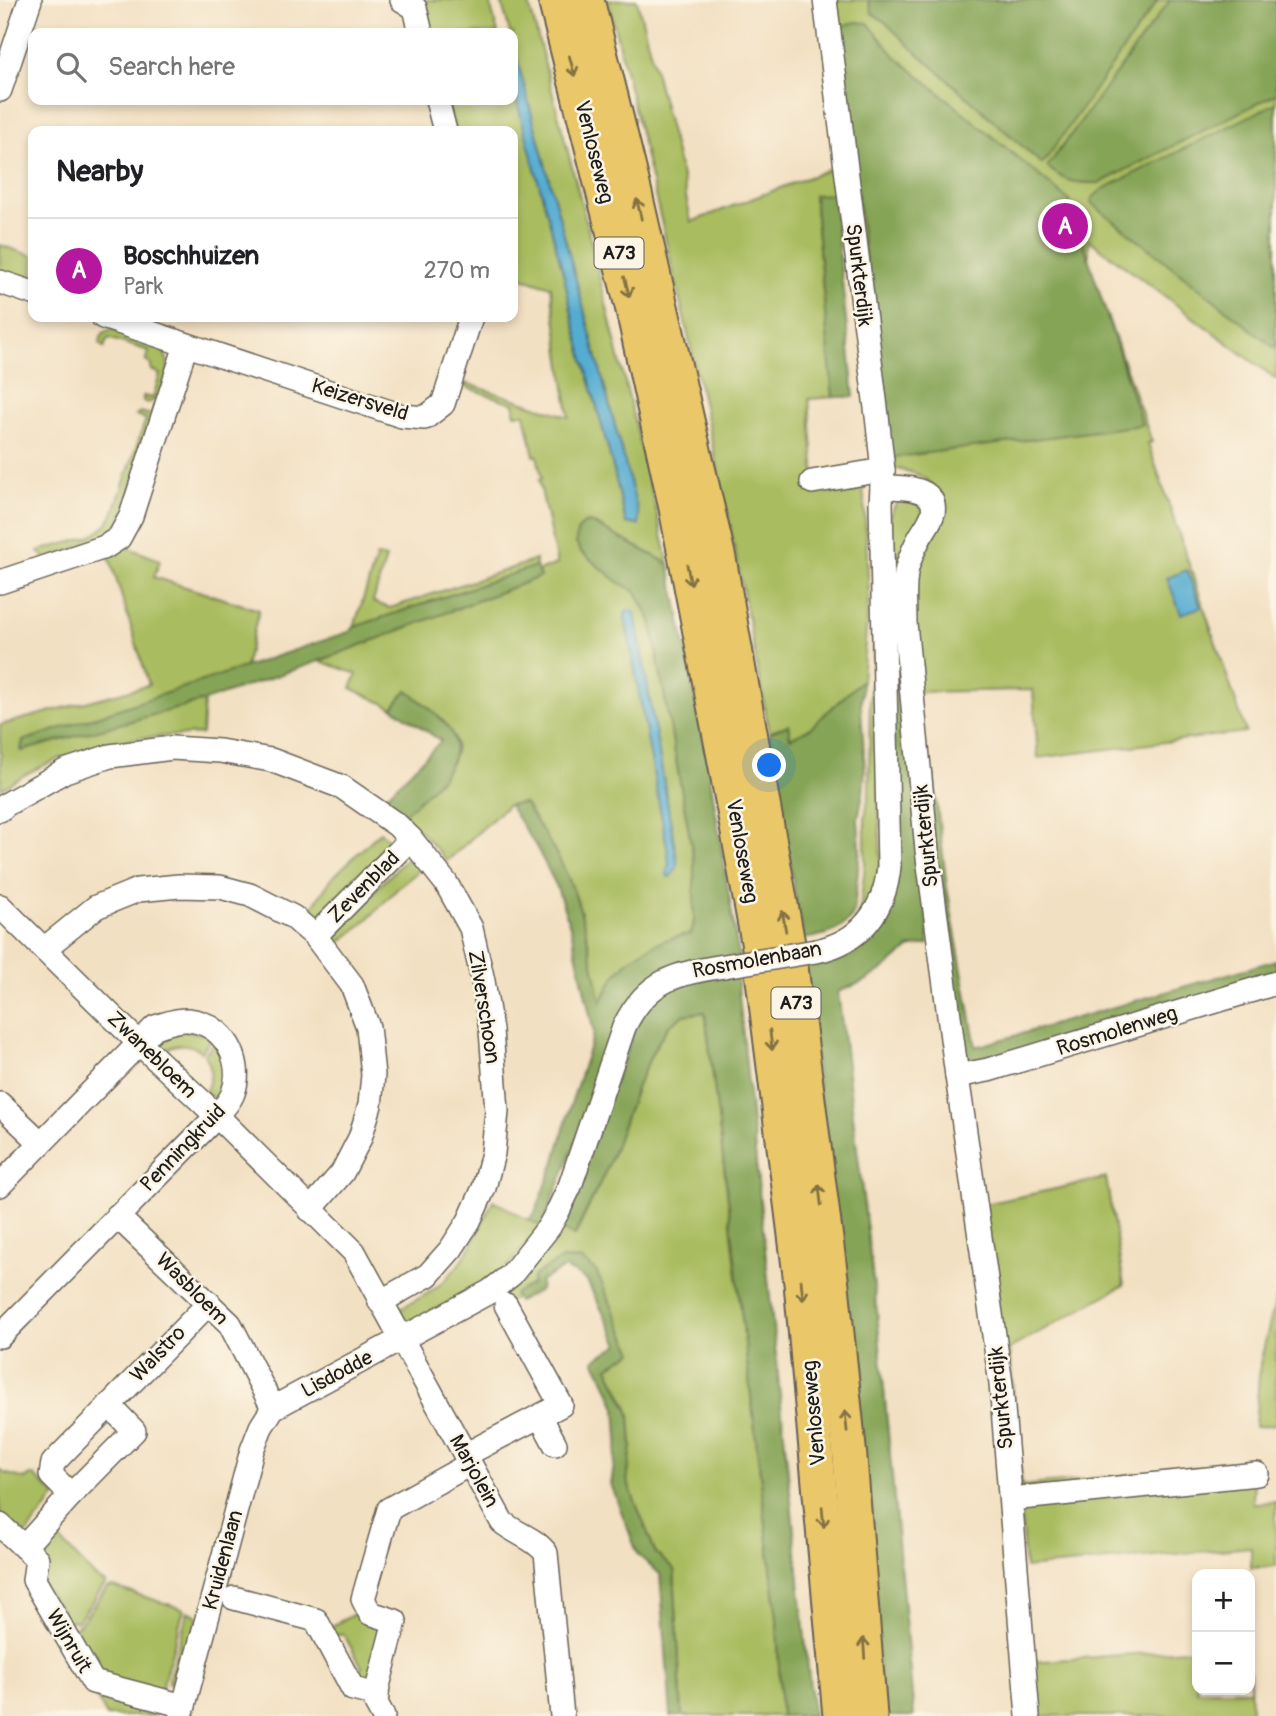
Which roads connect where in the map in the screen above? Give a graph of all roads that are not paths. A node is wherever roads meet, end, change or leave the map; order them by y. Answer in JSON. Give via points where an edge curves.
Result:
{"nodes":[{"id":1,"x":30,"y":0,"type":"edge"},
{"id":2,"x":402,"y":0,"type":"edge"},
{"id":3,"x":555,"y":0,"type":"edge"},
{"id":4,"x":587,"y":0,"type":"edge"},
{"id":5,"x":825,"y":0,"type":"edge"},
{"id":6,"x":420,"y":28,"type":"edge"},
{"id":7,"x":0,"y":90,"type":"edge"},
{"id":8,"x":438,"y":105,"type":"edge"},
{"id":9,"x":444,"y":126,"type":"edge"},
{"id":10,"x":0,"y":282,"type":"edge"},
{"id":11,"x":28,"y":291,"type":"edge"},
{"id":12,"x":118,"y":322,"type":"edge"},
{"id":13,"x":469,"y":322,"type":"edge"},
{"id":14,"x":186,"y":345,"type":"junction"},
{"id":15,"x":883,"y":478,"type":"junction"},
{"id":16,"x":812,"y":481,"type":"dead end"},
{"id":17,"x":0,"y":582,"type":"edge"},
{"id":18,"x":0,"y":810,"type":"edge"},
{"id":19,"x":411,"y":839,"type":"junction"},
{"id":20,"x":0,"y":906,"type":"edge"},
{"id":21,"x":316,"y":936,"type":"junction"},
{"id":22,"x":44,"y":949,"type":"junction"},
{"id":23,"x":1276,"y":983,"type":"edge"},
{"id":24,"x":139,"y":1043,"type":"junction"},
{"id":25,"x":957,"y":1076,"type":"junction"},
{"id":26,"x":0,"y":1104,"type":"edge"},
{"id":27,"x":217,"y":1116,"type":"junction"},
{"id":28,"x":41,"y":1143,"type":"junction"},
{"id":29,"x":0,"y":1185,"type":"edge"},
{"id":30,"x":310,"y":1210,"type":"junction"},
{"id":31,"x":117,"y":1216,"type":"junction"},
{"id":32,"x":380,"y":1302,"type":"junction"},
{"id":33,"x":209,"y":1303,"type":"junction"},
{"id":34,"x":506,"y":1305,"type":"dead end"},
{"id":35,"x":0,"y":1336,"type":"edge"},
{"id":36,"x":401,"y":1340,"type":"junction"},
{"id":37,"x":108,"y":1405,"type":"junction"},
{"id":38,"x":273,"y":1408,"type":"junction"},
{"id":39,"x":540,"y":1416,"type":"junction"},
{"id":40,"x":555,"y":1444,"type":"dead end"},
{"id":41,"x":467,"y":1460,"type":"junction"},
{"id":42,"x":1257,"y":1474,"type":"dead end"},
{"id":43,"x":71,"y":1495,"type":"junction"},
{"id":44,"x":1011,"y":1499,"type":"junction"},
{"id":45,"x":0,"y":1525,"type":"edge"},
{"id":46,"x":24,"y":1547,"type":"junction"},
{"id":47,"x":234,"y":1598,"type":"dead end"},
{"id":48,"x":380,"y":1706,"type":"edge"},
{"id":49,"x":183,"y":1711,"type":"edge"},
{"id":50,"x":562,"y":1716,"type":"edge"},
{"id":51,"x":840,"y":1716,"type":"edge"},
{"id":52,"x":870,"y":1716,"type":"edge"},
{"id":53,"x":1028,"y":1716,"type":"edge"}],
"edges":[{"from":1,"to":7,"type":"street"},
{"from":2,"to":6,"type":"street","via":[[415,8]]},
{"from":3,"to":51,"type":"highway","name":"Venloseweg","number":"A73","one_way":true,"via":[[636,323],[760,947],[801,1283]]},
{"from":52,"to":4,"type":"highway","name":"Venloseweg","number":"A73","one_way":true,"via":[[832,1286],[788,944],[719,559]]},
{"from":5,"to":15,"type":"street","name":"Spurkterdijk"},
{"from":8,"to":9,"type":"street"},
{"from":10,"to":11,"type":"street"},
{"from":12,"to":14,"type":"street","name":"Keizersveld"},
{"from":13,"to":14,"type":"street","name":"Keizersveld","via":[[443,404],[425,418],[402,416]]},
{"from":14,"to":17,"type":"street","via":[[131,516],[119,538],[105,547]]},
{"from":15,"to":16,"type":"street"},
{"from":15,"to":25,"type":"street","name":"Spurkterdijk","via":[[897,487],[924,492],[933,504],[933,514],[907,568],[905,623],[927,850]]},
{"from":15,"to":36,"type":"street","name":"Rosmolenbaan","bridge":true,"via":[[889,866],[879,906],[865,926],[835,946],[688,972],[654,988],[624,1027],[570,1186],[550,1227],[511,1275],[489,1292]]},
{"from":18,"to":19,"type":"street","name":"Zilverschoon","via":[[65,771],[110,756],[173,748],[220,751],[271,760],[342,787]]},
{"from":19,"to":21,"type":"street","name":"Zevenblad"},
{"from":19,"to":32,"type":"street","name":"Zilverschoon","via":[[446,883],[471,928],[491,1030],[497,1111],[493,1153],[469,1221],[428,1275]]},
{"from":20,"to":22,"type":"street","name":"Zwanebloem"},
{"from":21,"to":22,"type":"street","name":"Zevenblad","via":[[293,917],[250,895],[220,887],[179,886],[138,890],[96,907]]},
{"from":21,"to":30,"type":"street","name":"Zevenblad","via":[[352,985],[368,1027],[373,1075],[360,1138],[342,1173]]},
{"from":22,"to":24,"type":"street","name":"Zwanebloem"},
{"from":23,"to":25,"type":"street","name":"Rosmolenweg"},
{"from":24,"to":27,"type":"street","name":"Zwanebloem"},
{"from":24,"to":27,"type":"street","name":"Penningkruid","via":[[155,1027],[174,1021],[189,1020],[220,1034],[233,1053],[237,1076],[232,1097]]},
{"from":24,"to":28,"type":"street","name":"Penningkruid"},
{"from":25,"to":44,"type":"street","name":"Spurkterdijk","via":[[1001,1384]]},
{"from":26,"to":28,"type":"street"},
{"from":27,"to":30,"type":"street","name":"Zwanebloem"},
{"from":27,"to":31,"type":"street","name":"Penningkruid"},
{"from":28,"to":29,"type":"street","name":"Penningkruid"},
{"from":30,"to":32,"type":"street","name":"Zwanebloem","via":[[354,1252]]},
{"from":31,"to":33,"type":"street","name":"Wasbloem"},
{"from":31,"to":35,"type":"street","name":"Penningkruid"},
{"from":32,"to":36,"type":"street","name":"Zwanebloem"},
{"from":33,"to":37,"type":"street","name":"Walstro"},
{"from":33,"to":38,"type":"street","name":"Wasbloem","via":[[230,1324]]},
{"from":34,"to":39,"type":"street","via":[[561,1405]]},
{"from":36,"to":38,"type":"street","name":"Lisdodde"},
{"from":36,"to":41,"type":"street","name":"Marjolein"},
{"from":37,"to":43,"type":"street","name":"Walstro","via":[[52,1463],[51,1475]]},
{"from":37,"to":43,"type":"street","via":[[134,1431]]},
{"from":38,"to":49,"type":"street","name":"Kruidenlaan","via":[[252,1450]]},
{"from":39,"to":40,"type":"street"},
{"from":39,"to":41,"type":"street"},
{"from":41,"to":48,"type":"street","via":[[389,1509],[363,1599],[370,1613],[395,1621],[378,1686]]},
{"from":41,"to":50,"type":"street","name":"Marjolein","via":[[502,1522],[547,1553]]},
{"from":42,"to":44,"type":"street"},
{"from":43,"to":46,"type":"street"},
{"from":44,"to":53,"type":"street","name":"Spurkterdijk"},
{"from":45,"to":46,"type":"street","name":"Wijnruit"},
{"from":46,"to":49,"type":"street","name":"Wijnruit","via":[[37,1559],[34,1580],[93,1682]]},
{"from":47,"to":48,"type":"street","via":[[316,1620],[353,1689]]}]}
